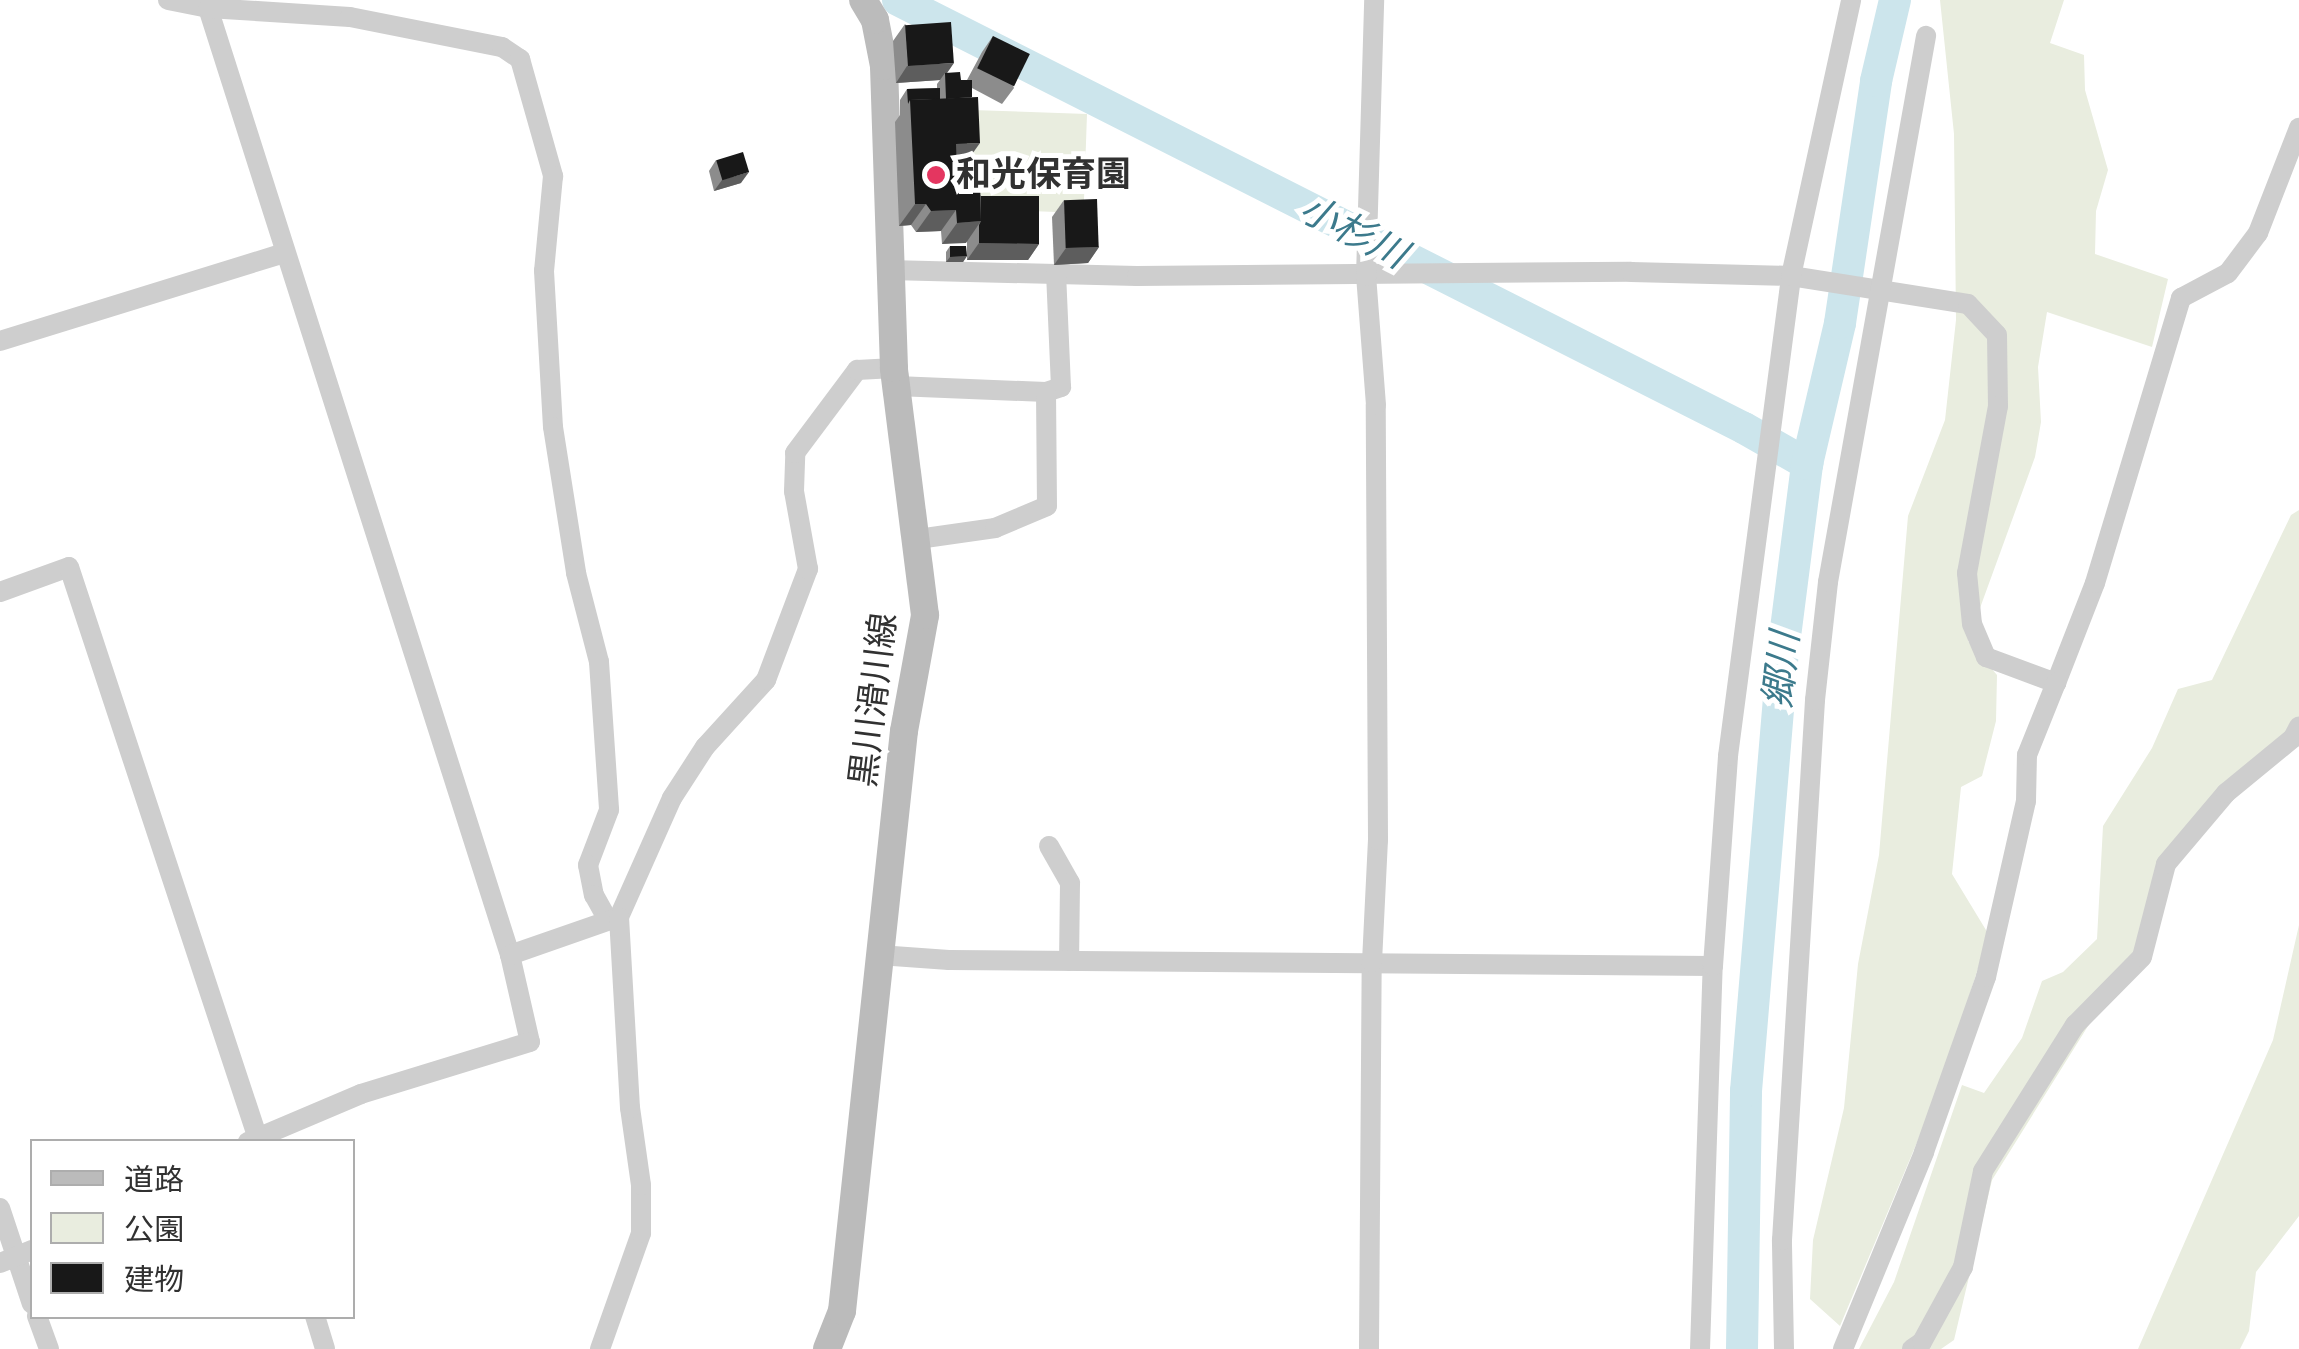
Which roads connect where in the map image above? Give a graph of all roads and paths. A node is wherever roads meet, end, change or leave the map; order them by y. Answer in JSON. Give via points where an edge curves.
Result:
{"nodes":[{"id":1,"x":168,"y":0,"type":"edge"},
{"id":2,"x":864,"y":0,"type":"edge"},
{"id":3,"x":1374,"y":0,"type":"edge"},
{"id":4,"x":1851,"y":0,"type":"edge"},
{"id":5,"x":208,"y":8,"type":"junction"},
{"id":6,"x":1926,"y":36,"type":"dead end"},
{"id":7,"x":2299,"y":128,"type":"edge"},
{"id":8,"x":285,"y":252,"type":"junction"},
{"id":9,"x":889,"y":270,"type":"junction"},
{"id":10,"x":1056,"y":274,"type":"junction"},
{"id":11,"x":1366,"y":276,"type":"junction"},
{"id":12,"x":1792,"y":276,"type":"junction"},
{"id":13,"x":1880,"y":289,"type":"junction"},
{"id":14,"x":0,"y":342,"type":"edge"},
{"id":15,"x":895,"y":377,"type":"junction"},
{"id":16,"x":1046,"y":392,"type":"junction"},
{"id":17,"x":918,"y":539,"type":"junction"},
{"id":18,"x":0,"y":592,"type":"edge"},
{"id":19,"x":2056,"y":683,"type":"junction"},
{"id":20,"x":2299,"y":726,"type":"edge"},
{"id":21,"x":1049,"y":846,"type":"dead end"},
{"id":22,"x":613,"y":919,"type":"junction"},
{"id":23,"x":510,"y":954,"type":"junction"},
{"id":24,"x":879,"y":954,"type":"junction"},
{"id":25,"x":1069,"y":961,"type":"junction"},
{"id":26,"x":1372,"y":962,"type":"junction"},
{"id":27,"x":1713,"y":966,"type":"junction"},
{"id":28,"x":255,"y":1139,"type":"edge"},
{"id":29,"x":257,"y":1139,"type":"edge"},
{"id":30,"x":0,"y":1208,"type":"edge"},
{"id":31,"x":16,"y":1257,"type":"edge"},
{"id":32,"x":30,"y":1298,"type":"edge"},
{"id":33,"x":38,"y":1319,"type":"edge"},
{"id":34,"x":315,"y":1319,"type":"edge"},
{"id":35,"x":49,"y":1349,"type":"edge"},
{"id":36,"x":325,"y":1349,"type":"edge"},
{"id":37,"x":600,"y":1349,"type":"edge"},
{"id":38,"x":827,"y":1349,"type":"edge"},
{"id":39,"x":1369,"y":1349,"type":"edge"},
{"id":40,"x":1700,"y":1349,"type":"edge"},
{"id":41,"x":1784,"y":1349,"type":"edge"},
{"id":42,"x":1843,"y":1349,"type":"edge"},
{"id":43,"x":1912,"y":1349,"type":"edge"}],
"edges":[{"from":1,"to":5,"type":"street"},
{"from":2,"to":9,"type":"main road","name":"黒川滑川線","via":[[884,66]]},
{"from":3,"to":11,"type":"street"},
{"from":4,"to":12,"type":"street"},
{"from":5,"to":8,"type":"street"},
{"from":5,"to":22,"type":"street","via":[[350,18],[502,46],[520,59],[553,176],[544,270],[553,428],[600,679],[609,810],[588,864],[594,895]]},
{"from":6,"to":13,"type":"street"},
{"from":7,"to":19,"type":"street","via":[[2258,233],[2228,273],[2181,298],[2096,583]]},
{"from":8,"to":14,"type":"street"},
{"from":8,"to":23,"type":"street"},
{"from":9,"to":10,"type":"street"},
{"from":9,"to":15,"type":"main road","name":"黒川滑川線"},
{"from":10,"to":11,"type":"street"},
{"from":10,"to":16,"type":"street","via":[[1061,387]]},
{"from":11,"to":12,"type":"street"},
{"from":11,"to":26,"type":"street","via":[[1376,405],[1378,840]]},
{"from":12,"to":13,"type":"street"},
{"from":12,"to":27,"type":"street","via":[[1728,756]]},
{"from":13,"to":19,"type":"street","via":[[1968,304],[1998,336],[1998,406],[1968,573],[1972,624],[1986,657]]},
{"from":13,"to":41,"type":"street","via":[[1828,582],[1816,700],[1782,1240]]},
{"from":15,"to":16,"type":"street"},
{"from":15,"to":17,"type":"main road","name":"黒川滑川線"},
{"from":15,"to":22,"type":"street","via":[[858,370],[795,453],[794,490],[808,569],[766,680],[705,747],[672,798]]},
{"from":16,"to":17,"type":"street","via":[[1047,506],[995,528]]},
{"from":17,"to":24,"type":"main road","name":"黒川滑川線","via":[[925,615],[904,732]]},
{"from":18,"to":28,"type":"street","via":[[69,568]]},
{"from":19,"to":42,"type":"street","via":[[2027,755],[2026,801],[1986,977]]},
{"from":20,"to":43,"type":"street","via":[[2226,792],[2166,864],[2142,957],[2075,1025],[1983,1170],[1963,1267]]},
{"from":21,"to":25,"type":"street","via":[[1070,883]]},
{"from":22,"to":23,"type":"street"},
{"from":22,"to":37,"type":"street","via":[[642,1186],[641,1233]]},
{"from":23,"to":29,"type":"street","via":[[530,1042],[361,1094]]},
{"from":24,"to":25,"type":"street"},
{"from":24,"to":38,"type":"main road","name":"黒川滑川線","via":[[842,1310]]},
{"from":25,"to":26,"type":"street"},
{"from":26,"to":27,"type":"street"},
{"from":26,"to":39,"type":"street"},
{"from":27,"to":40,"type":"street"},
{"from":30,"to":31,"type":"street"},
{"from":31,"to":32,"type":"street"},
{"from":33,"to":35,"type":"street"},
{"from":34,"to":36,"type":"street"}]}
